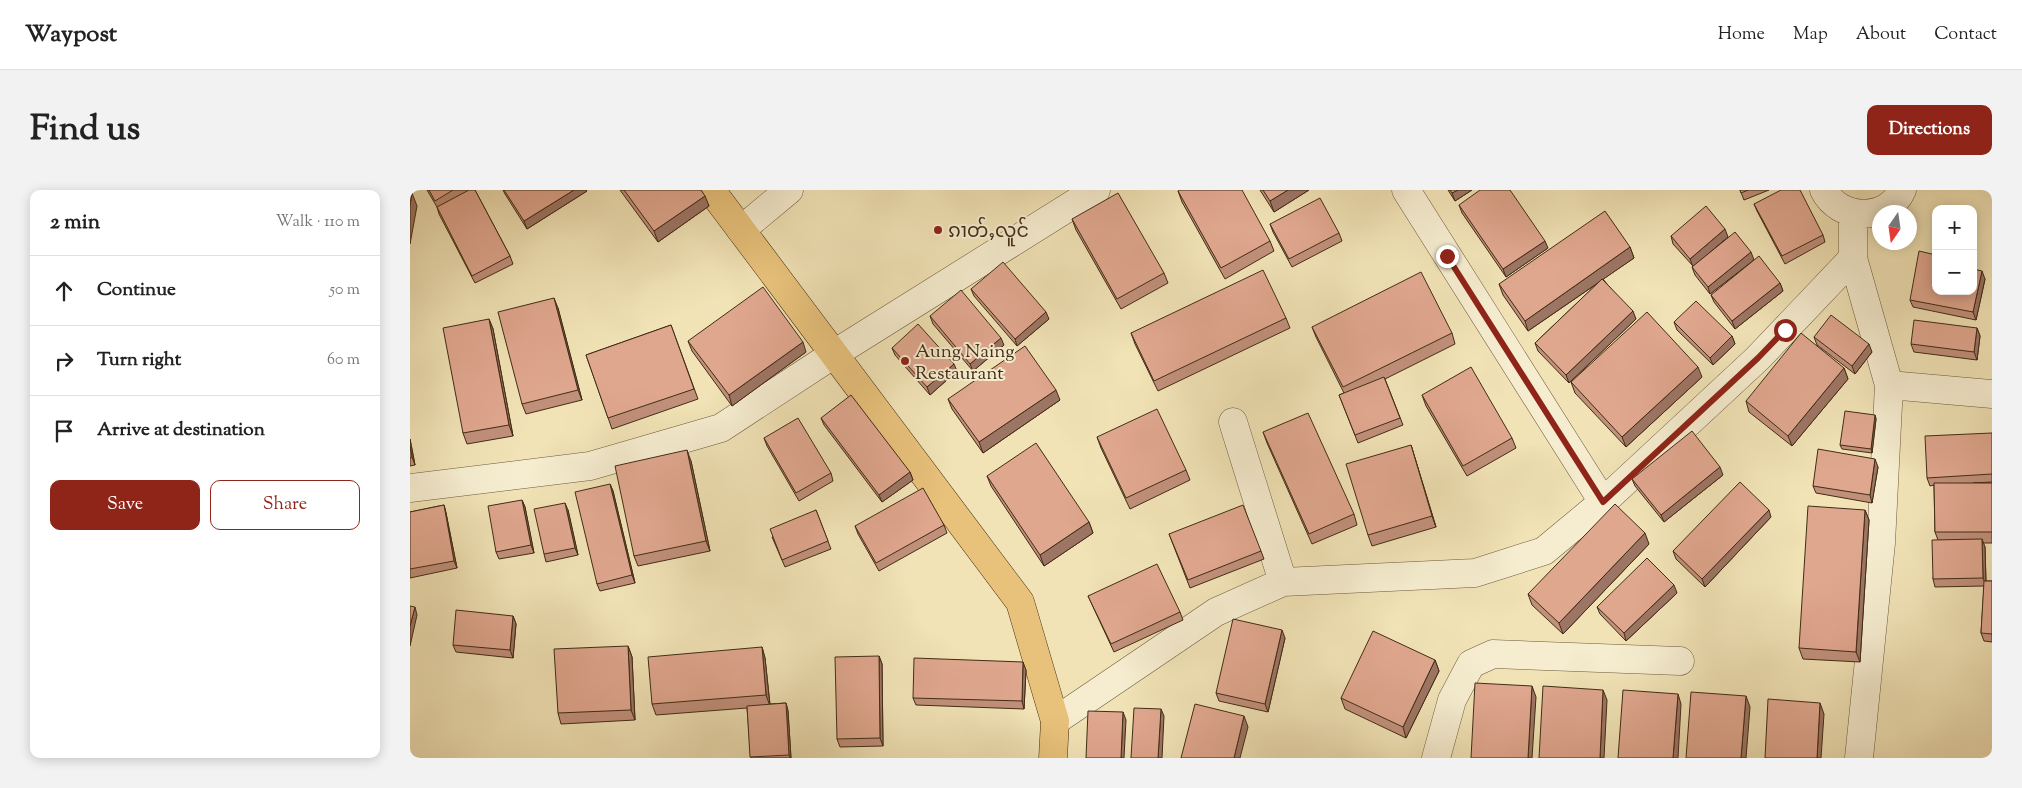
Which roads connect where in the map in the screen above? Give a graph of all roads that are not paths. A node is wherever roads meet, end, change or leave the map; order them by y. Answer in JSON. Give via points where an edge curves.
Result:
{"nodes":[{"id":1,"x":711,"y":190,"type":"edge"},
{"id":2,"x":789,"y":190,"type":"edge"},
{"id":3,"x":1096,"y":190,"type":"edge"},
{"id":4,"x":1406,"y":190,"type":"edge"},
{"id":5,"x":1824,"y":190,"type":"edge"},
{"id":6,"x":1902,"y":190,"type":"edge"},
{"id":7,"x":1852,"y":213,"type":"junction"},
{"id":8,"x":741,"y":230,"type":"junction"},
{"id":9,"x":1852,"y":258,"type":"junction"},
{"id":10,"x":834,"y":354,"type":"junction"},
{"id":11,"x":1889,"y":385,"type":"junction"},
{"id":12,"x":1992,"y":394,"type":"edge"},
{"id":13,"x":1233,"y":422,"type":"dead end"},
{"id":14,"x":410,"y":488,"type":"edge"},
{"id":15,"x":1603,"y":502,"type":"junction"},
{"id":16,"x":1283,"y":582,"type":"junction"},
{"id":17,"x":1680,"y":661,"type":"dead end"},
{"id":18,"x":1055,"y":721,"type":"junction"},
{"id":19,"x":1053,"y":758,"type":"edge"},
{"id":20,"x":1436,"y":758,"type":"edge"},
{"id":21,"x":1859,"y":758,"type":"edge"}],
"edges":[{"from":1,"to":8,"type":"highway"},
{"from":2,"to":8,"type":"street"},
{"from":3,"to":10,"type":"street"},
{"from":4,"to":15,"type":"street"},
{"from":5,"to":7,"type":"street","via":[[1836,206]]},
{"from":6,"to":7,"type":"street","via":[[1894,202],[1881,211]]},
{"from":7,"to":9,"type":"street"},
{"from":8,"to":10,"type":"highway"},
{"from":9,"to":11,"type":"street"},
{"from":9,"to":15,"type":"street","via":[[1758,358]]},
{"from":10,"to":14,"type":"street","via":[[721,428],[590,466]]},
{"from":10,"to":18,"type":"highway","via":[[1020,602]]},
{"from":11,"to":12,"type":"street"},
{"from":11,"to":21,"type":"street","via":[[1881,543]]},
{"from":13,"to":16,"type":"street"},
{"from":15,"to":16,"type":"street","via":[[1544,551],[1476,573]]},
{"from":16,"to":18,"type":"street","via":[[1216,612]]},
{"from":17,"to":20,"type":"street","via":[[1493,654],[1471,664],[1452,700]]},
{"from":18,"to":19,"type":"highway"}]}
